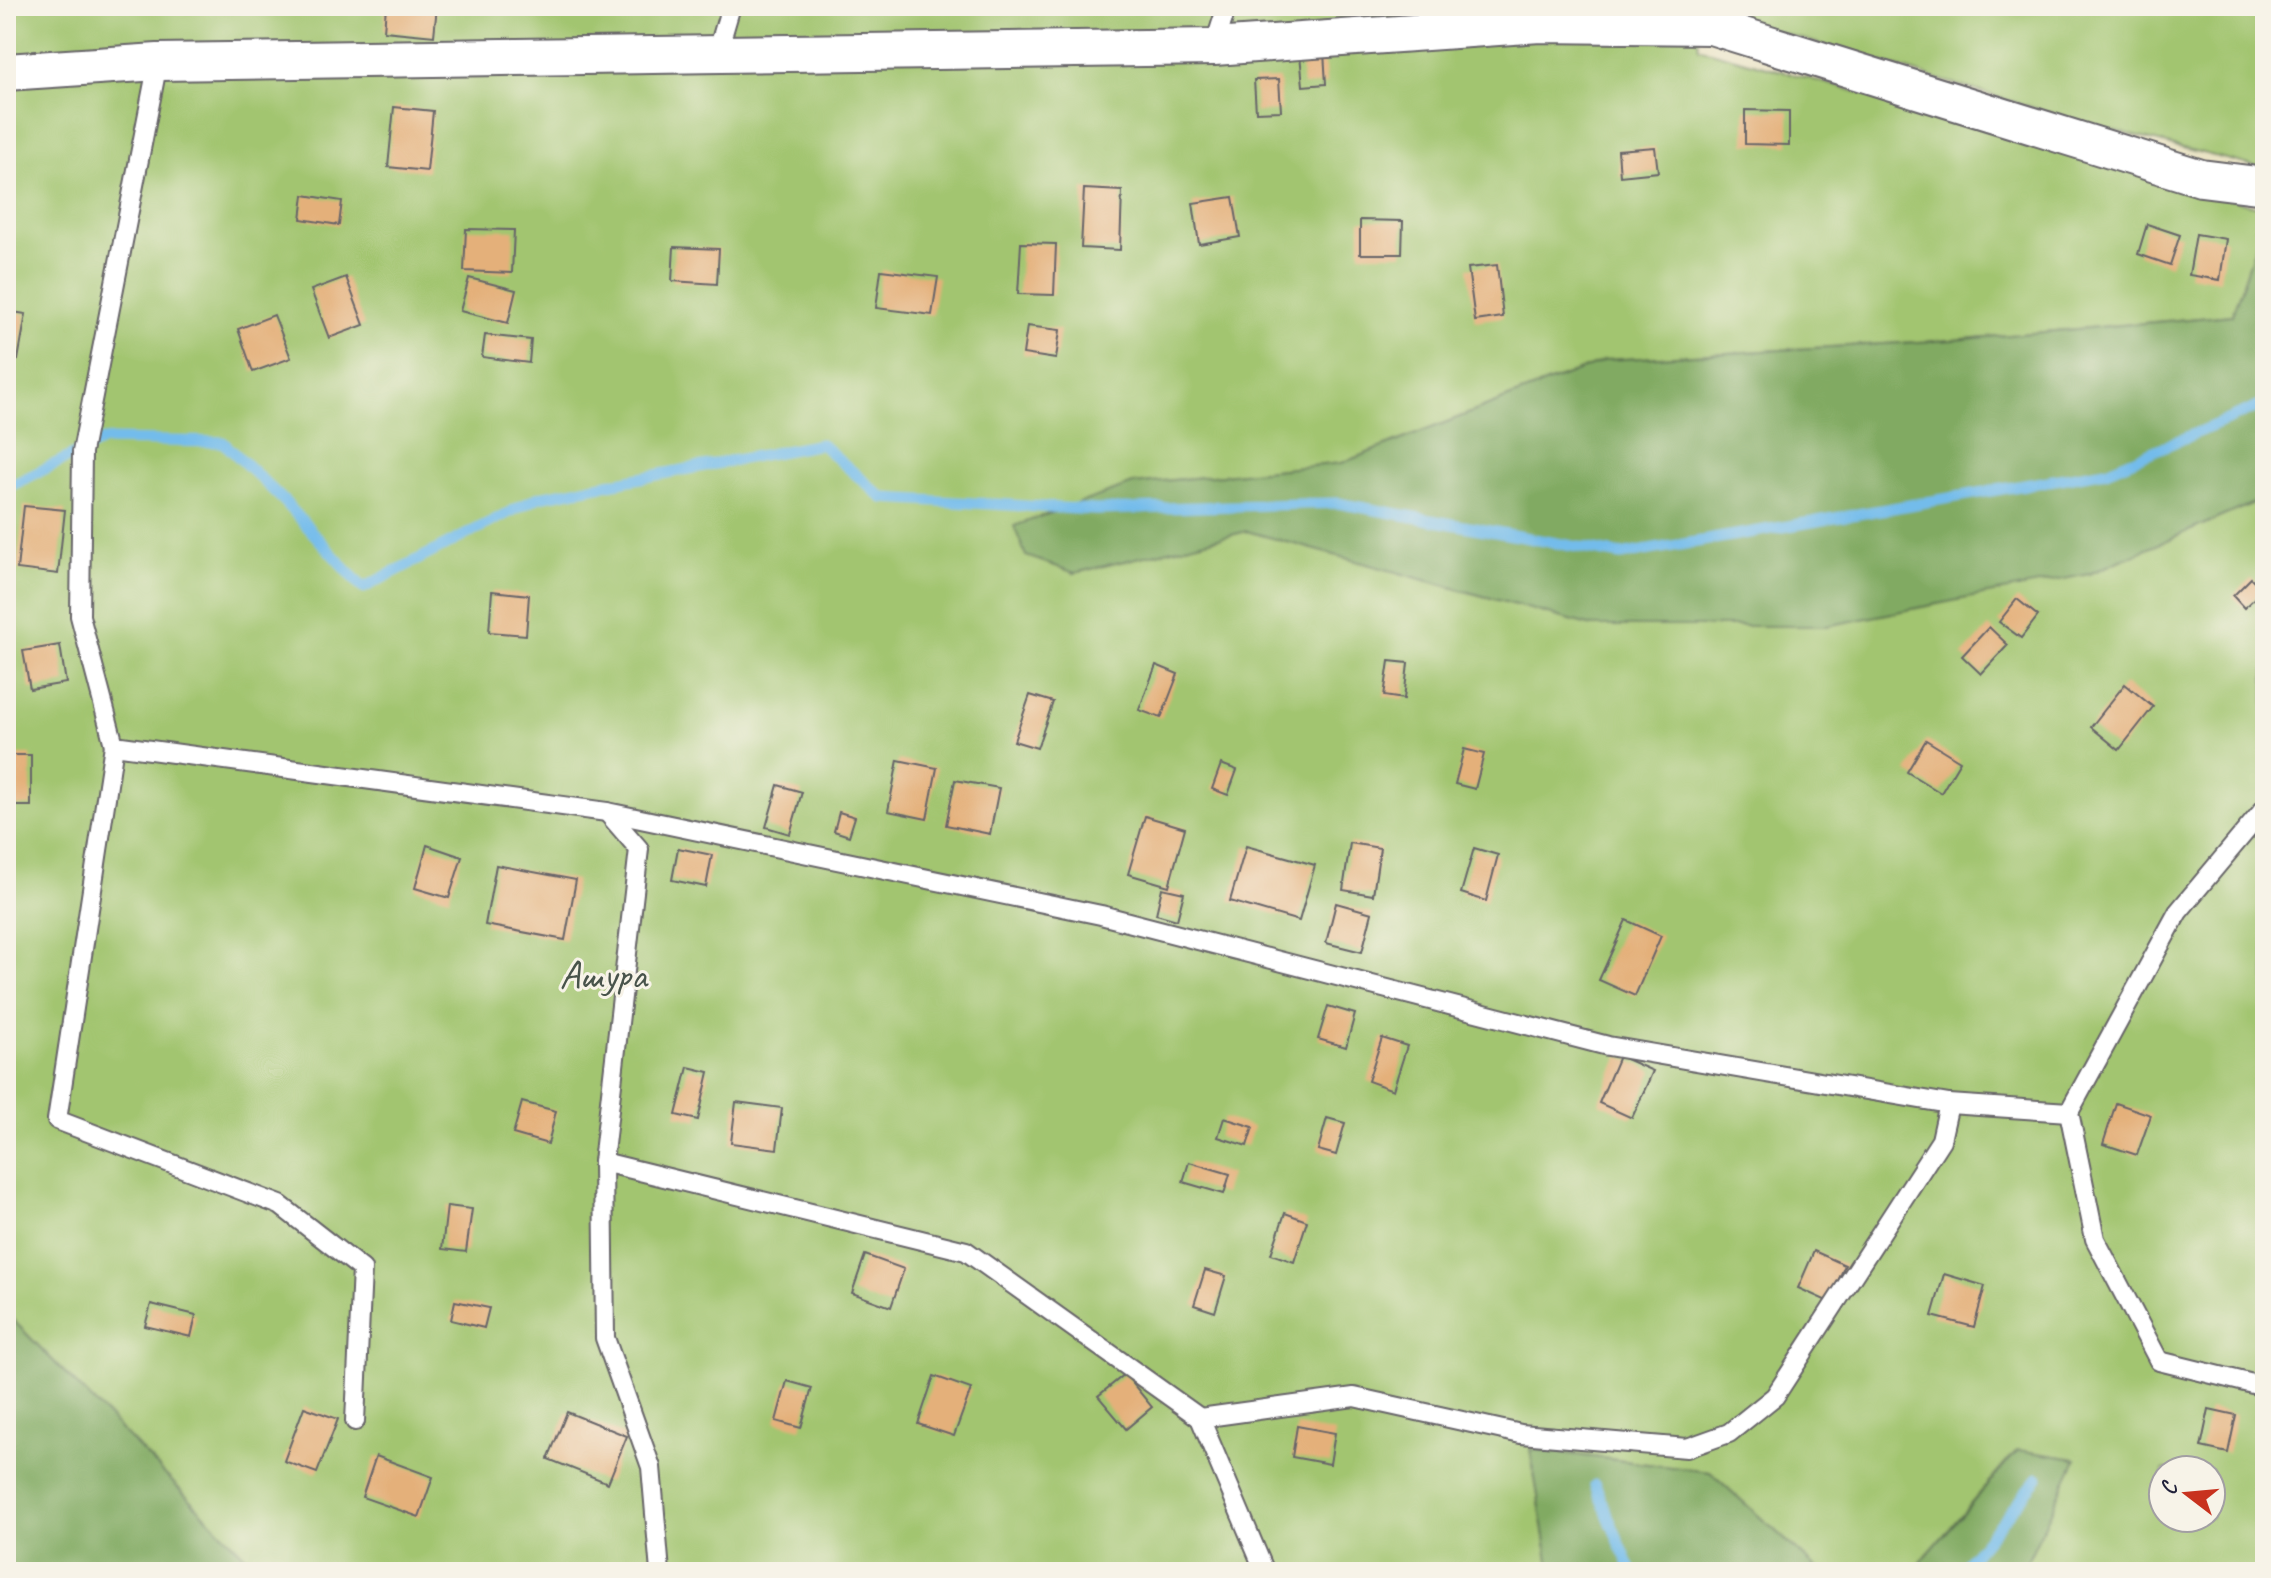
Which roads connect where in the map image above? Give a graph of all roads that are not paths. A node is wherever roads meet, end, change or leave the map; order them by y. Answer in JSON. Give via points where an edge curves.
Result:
{"nodes":[{"id":1,"x":731,"y":6,"type":"edge"},
{"id":2,"x":1227,"y":6,"type":"edge"},
{"id":3,"x":1715,"y":16,"type":"edge"},
{"id":4,"x":1214,"y":47,"type":"junction"},
{"id":5,"x":717,"y":54,"type":"junction"},
{"id":6,"x":158,"y":62,"type":"junction"},
{"id":7,"x":6,"y":72,"type":"edge"},
{"id":8,"x":2265,"y":186,"type":"edge"},
{"id":9,"x":114,"y":745,"type":"junction"},
{"id":10,"x":2265,"y":808,"type":"edge"},
{"id":11,"x":607,"y":812,"type":"junction"},
{"id":12,"x":1949,"y":1104,"type":"junction"},
{"id":13,"x":2069,"y":1112,"type":"junction"},
{"id":14,"x":603,"y":1162,"type":"junction"},
{"id":15,"x":2265,"y":1387,"type":"edge"},
{"id":16,"x":1200,"y":1418,"type":"junction"},
{"id":17,"x":355,"y":1421,"type":"dead end"},
{"id":18,"x":660,"y":1572,"type":"edge"},
{"id":19,"x":1265,"y":1572,"type":"edge"}],
"edges":[{"from":1,"to":5,"type":"lane"},
{"from":2,"to":4,"type":"lane"},
{"from":3,"to":4,"type":"street"},
{"from":3,"to":8,"type":"street","via":[[2201,178]]},
{"from":4,"to":5,"type":"street"},
{"from":5,"to":6,"type":"street"},
{"from":6,"to":7,"type":"street"},
{"from":6,"to":9,"type":"lane","via":[[82,452],[80,616]]},
{"from":9,"to":11,"type":"lane"},
{"from":9,"to":17,"type":"lane","via":[[57,1120],[280,1205],[362,1269]]},
{"from":10,"to":13,"type":"lane","via":[[2178,912]]},
{"from":11,"to":12,"type":"lane","via":[[1101,915],[1608,1046]]},
{"from":11,"to":14,"type":"lane","via":[[639,849]]},
{"from":12,"to":13,"type":"lane"},
{"from":12,"to":16,"type":"lane","via":[[1941,1140],[1775,1396],[1729,1433],[1687,1448],[1521,1434],[1354,1397]]},
{"from":13,"to":15,"type":"lane","via":[[2095,1239],[2159,1361]]},
{"from":14,"to":16,"type":"lane","via":[[966,1251]]},
{"from":14,"to":18,"type":"lane","via":[[605,1338],[651,1467]]},
{"from":16,"to":19,"type":"lane"}]}
